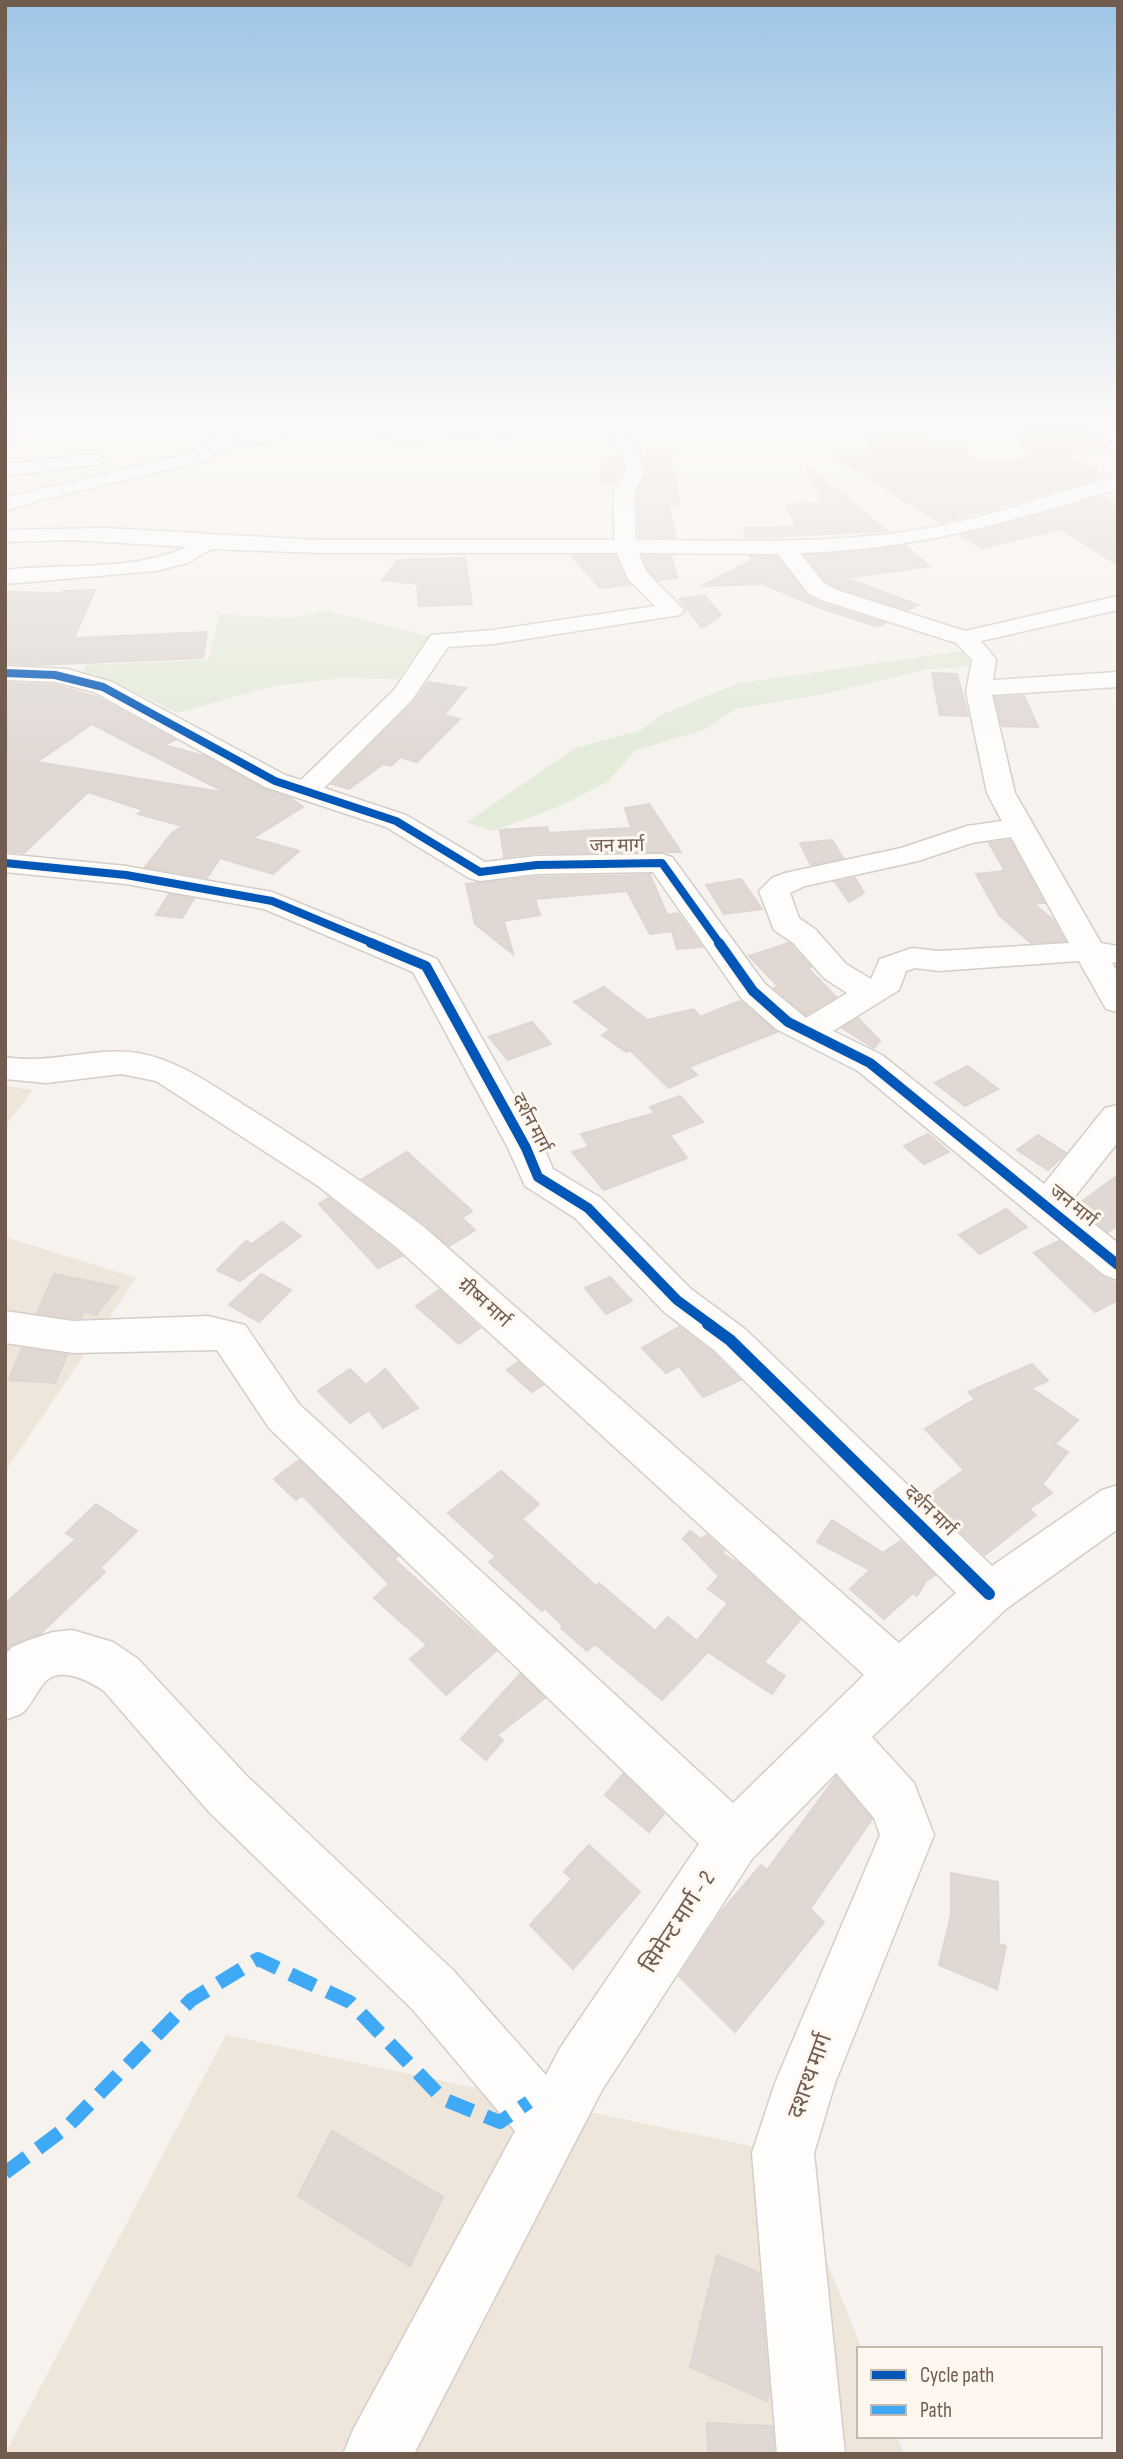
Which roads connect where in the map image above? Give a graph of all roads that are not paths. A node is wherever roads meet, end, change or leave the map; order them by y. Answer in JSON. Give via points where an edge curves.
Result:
{"nodes":[{"id":1,"x":32,"y":538,"type":"edge"},
{"id":2,"x":47,"y":538,"type":"edge"},
{"id":3,"x":144,"y":538,"type":"edge"},
{"id":4,"x":625,"y":538,"type":"edge"},
{"id":5,"x":907,"y":538,"type":"edge"},
{"id":6,"x":5,"y":541,"type":"edge"},
{"id":7,"x":209,"y":541,"type":"junction"},
{"id":8,"x":625,"y":546,"type":"junction"},
{"id":9,"x":783,"y":546,"type":"junction"},
{"id":10,"x":29,"y":573,"type":"junction"},
{"id":11,"x":5,"y":577,"type":"edge"},
{"id":12,"x":1111,"y":609,"type":"edge"},
{"id":13,"x":964,"y":638,"type":"junction"},
{"id":14,"x":5,"y":673,"type":"edge"},
{"id":15,"x":1118,"y":679,"type":"edge"},
{"id":16,"x":979,"y":688,"type":"junction"},
{"id":17,"x":306,"y":791,"type":"junction"},
{"id":18,"x":1020,"y":827,"type":"junction"},
{"id":19,"x":5,"y":863,"type":"edge"},
{"id":20,"x":1103,"y":953,"type":"edge"},
{"id":21,"x":871,"y":993,"type":"junction"},
{"id":22,"x":1118,"y":1002,"type":"edge"},
{"id":23,"x":807,"y":1032,"type":"junction"},
{"id":24,"x":5,"y":1068,"type":"edge"},
{"id":25,"x":1118,"y":1117,"type":"edge"},
{"id":26,"x":1046,"y":1207,"type":"junction"},
{"id":27,"x":1118,"y":1265,"type":"edge"},
{"id":28,"x":5,"y":1327,"type":"edge"},
{"id":29,"x":1118,"y":1504,"type":"edge"},
{"id":30,"x":989,"y":1594,"type":"junction"},
{"id":31,"x":899,"y":1675,"type":"junction"},
{"id":32,"x":5,"y":1696,"type":"edge"},
{"id":33,"x":838,"y":1736,"type":"junction"},
{"id":34,"x":733,"y":1840,"type":"junction"},
{"id":35,"x":551,"y":2127,"type":"junction"},
{"id":36,"x":377,"y":2454,"type":"edge"},
{"id":37,"x":811,"y":2454,"type":"edge"}],
"edges":[{"from":1,"to":6,"type":"street"},
{"from":2,"to":10,"type":"street"},
{"from":3,"to":7,"type":"street"},
{"from":4,"to":8,"type":"street"},
{"from":5,"to":9,"type":"street"},
{"from":7,"to":8,"type":"street","via":[[401,549]]},
{"from":7,"to":10,"type":"street","via":[[191,555],[167,562]]},
{"from":8,"to":9,"type":"street"},
{"from":8,"to":17,"type":"street","via":[[636,575],[672,610],[493,637],[440,640],[403,695]]},
{"from":9,"to":13,"type":"street","via":[[816,588],[829,596]]},
{"from":10,"to":11,"type":"street"},
{"from":12,"to":13,"type":"street"},
{"from":13,"to":16,"type":"street","via":[[984,659]]},
{"from":14,"to":17,"type":"street","name":"जन मार्ग","via":[[75,676],[275,781]]},
{"from":15,"to":16,"type":"street"},
{"from":16,"to":18,"type":"street","via":[[1001,793]]},
{"from":17,"to":23,"type":"street","name":"जन मार्ग","via":[[396,821],[480,872],[537,865],[662,863],[753,991],[788,1022]]},
{"from":18,"to":20,"type":"street"},
{"from":18,"to":21,"type":"street","via":[[967,835],[776,888],[785,923],[804,936],[835,971]]},
{"from":19,"to":30,"type":"street","name":"दर्शन मार्ग","via":[[126,875],[272,901],[426,966],[527,1148],[538,1177],[588,1208],[677,1300],[730,1340]]},
{"from":20,"to":21,"type":"street","via":[[939,961],[912,958],[891,967],[888,984]]},
{"from":20,"to":22,"type":"street"},
{"from":21,"to":23,"type":"street"},
{"from":23,"to":26,"type":"street","name":"जन मार्ग","via":[[870,1063]]},
{"from":24,"to":31,"type":"street","name":"ग्रीष्म मार्ग","via":[[28,1074],[116,1063],[168,1073],[331,1177],[410,1237]]},
{"from":25,"to":26,"type":"street"},
{"from":26,"to":27,"type":"street","name":"जन मार्ग"},
{"from":28,"to":34,"type":"street","via":[[74,1337],[208,1332],[230,1336],[284,1416]]},
{"from":29,"to":30,"type":"street","name":"सिमेन्ट मार्ग - 2"},
{"from":30,"to":31,"type":"street","name":"सिमेन्ट मार्ग - 2"},
{"from":31,"to":33,"type":"street","name":"सिमेन्ट मार्ग - 2"},
{"from":32,"to":35,"type":"street","via":[[29,1663],[53,1655],[96,1658],[121,1675],[228,1794],[433,1990]]},
{"from":33,"to":34,"type":"street","name":"सिमेन्ट मार्ग - 2"},
{"from":33,"to":37,"type":"street","name":"दशरथ मार्ग","via":[[895,1802],[907,1835],[805,2083],[783,2153]]},
{"from":34,"to":35,"type":"street","name":"सिमेन्ट मार्ग - 2","via":[[582,2069]]},
{"from":35,"to":36,"type":"street","name":"सिमेन्ट मार्ग - 2"}]}
